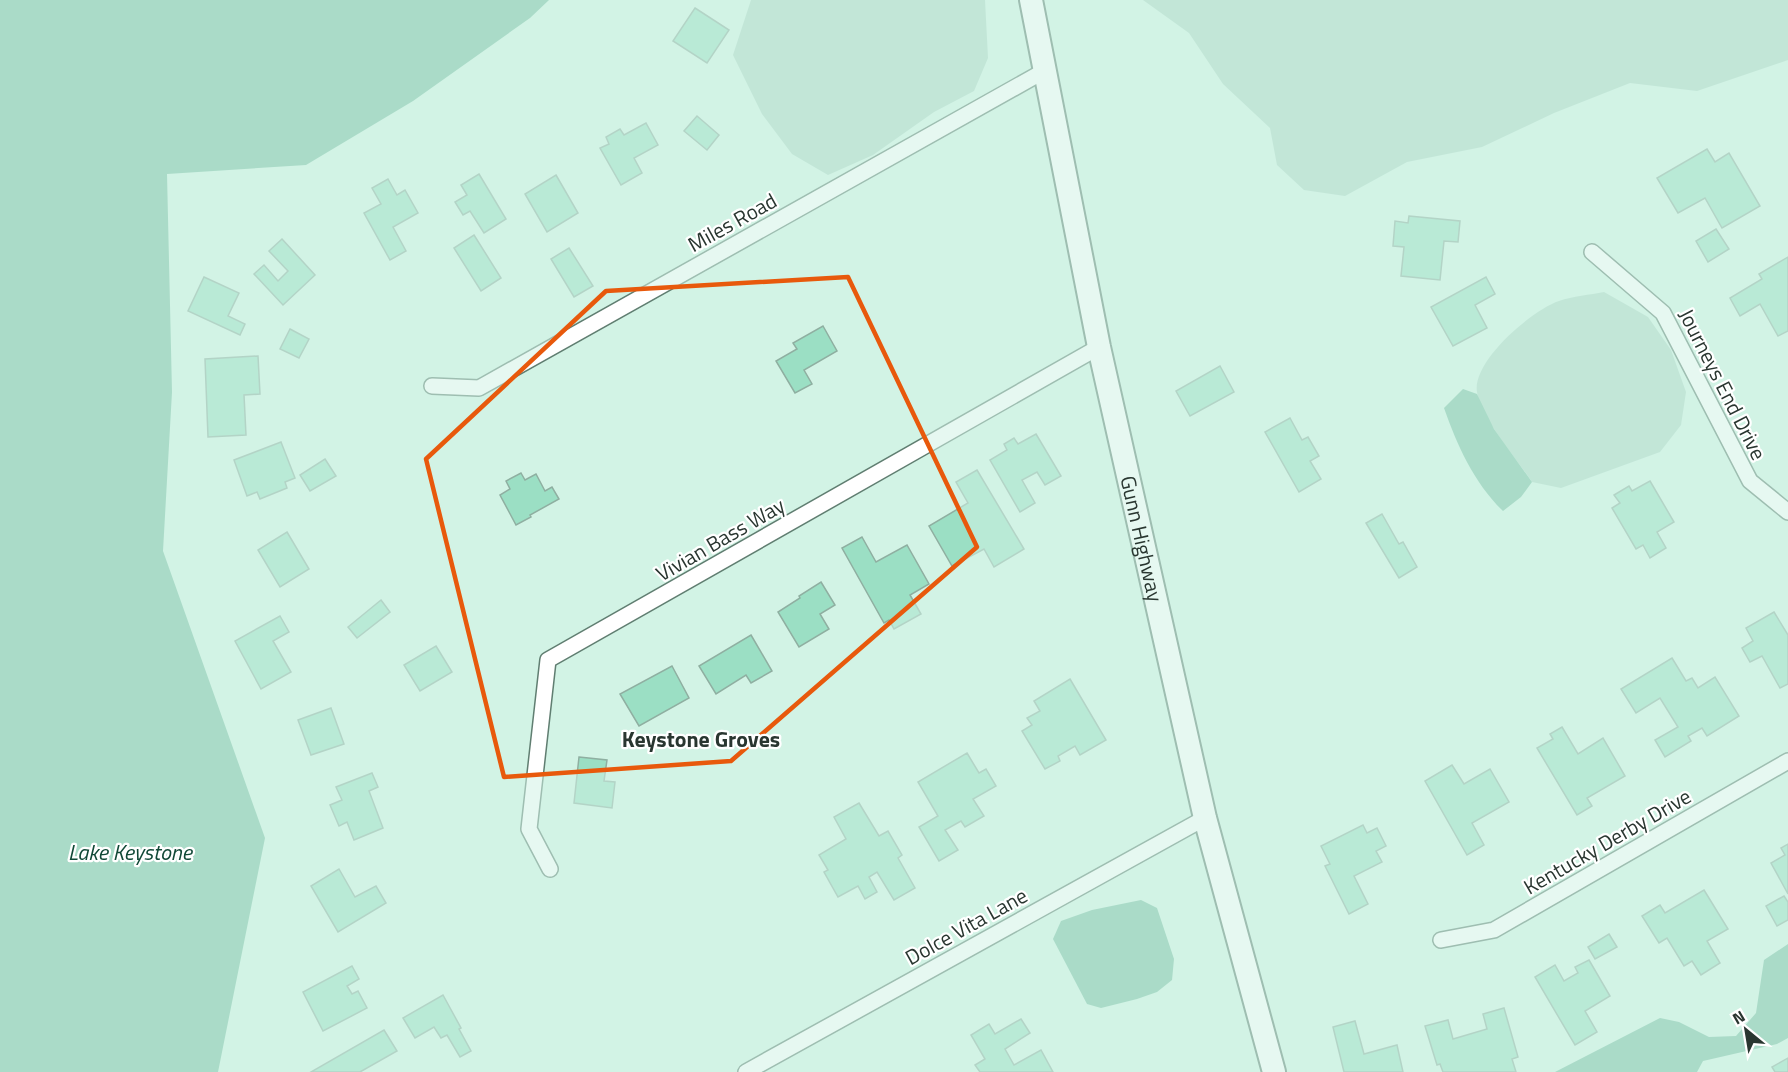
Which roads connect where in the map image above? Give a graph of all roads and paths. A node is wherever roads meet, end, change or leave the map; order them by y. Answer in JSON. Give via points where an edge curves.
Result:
{"nodes":[{"id":1,"x":1031,"y":0,"type":"edge"},
{"id":2,"x":1046,"y":70,"type":"junction"},
{"id":3,"x":1592,"y":252,"type":"dead end"},
{"id":4,"x":1099,"y":347,"type":"junction"},
{"id":5,"x":432,"y":386,"type":"dead end"},
{"id":6,"x":1788,"y":512,"type":"edge"},
{"id":7,"x":1788,"y":762,"type":"edge"},
{"id":8,"x":1205,"y":818,"type":"junction"},
{"id":9,"x":550,"y":869,"type":"dead end"},
{"id":10,"x":1441,"y":940,"type":"dead end"},
{"id":11,"x":746,"y":1072,"type":"edge"},
{"id":12,"x":1274,"y":1072,"type":"edge"}],
"edges":[{"from":1,"to":2,"type":"main road","name":"Gunn Highway"},
{"from":2,"to":4,"type":"main road","name":"Gunn Highway"},
{"from":2,"to":5,"type":"street","name":"Miles Road","via":[[479,388]]},
{"from":3,"to":6,"type":"street","name":"Journeys End Drive","via":[[1663,313],[1750,481]]},
{"from":4,"to":8,"type":"main road","name":"Gunn Highway"},
{"from":4,"to":9,"type":"street","name":"Vivian Bass Way","via":[[548,660],[529,829]]},
{"from":7,"to":10,"type":"street","name":"Kentucky Derby Drive","via":[[1494,930]]},
{"from":8,"to":11,"type":"street","name":"Dolce Vita Lane"},
{"from":8,"to":12,"type":"main road","name":"Gunn Highway"}]}
